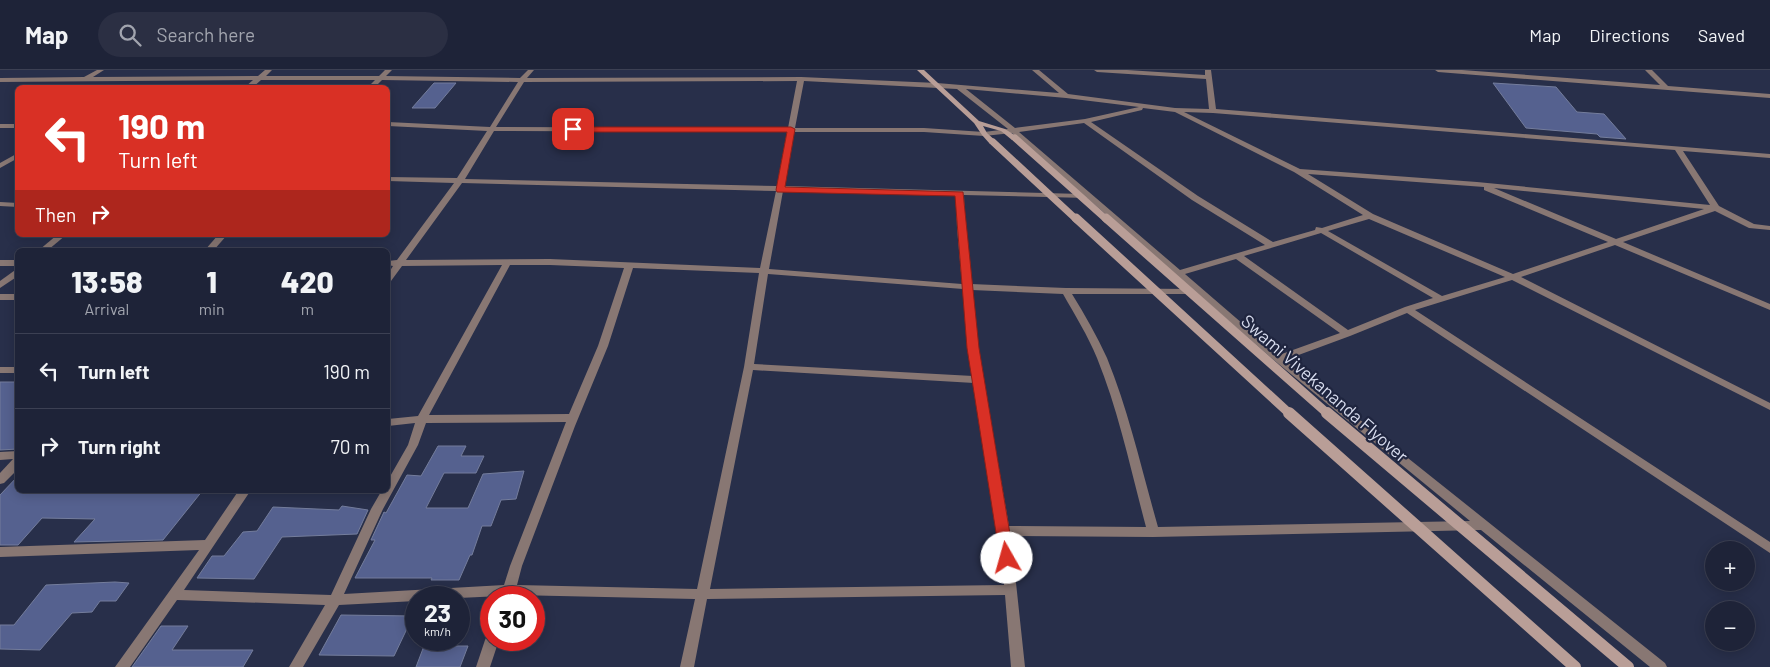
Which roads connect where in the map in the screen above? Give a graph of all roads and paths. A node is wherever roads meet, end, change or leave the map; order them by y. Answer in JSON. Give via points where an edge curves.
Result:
{"nodes":[{"id":1,"x":101,"y":70,"type":"edge"},
{"id":2,"x":269,"y":70,"type":"edge"},
{"id":3,"x":389,"y":70,"type":"edge"},
{"id":4,"x":531,"y":70,"type":"edge"},
{"id":5,"x":793,"y":70,"type":"edge"},
{"id":6,"x":920,"y":70,"type":"edge"},
{"id":7,"x":1035,"y":70,"type":"edge"},
{"id":8,"x":1097,"y":70,"type":"edge"},
{"id":9,"x":1438,"y":70,"type":"edge"},
{"id":10,"x":1554,"y":70,"type":"edge"},
{"id":11,"x":1648,"y":70,"type":"edge"},
{"id":12,"x":1467,"y":71,"type":"edge"},
{"id":13,"x":1208,"y":74,"type":"edge"},
{"id":14,"x":260,"y":78,"type":"junction"},
{"id":15,"x":380,"y":78,"type":"junction"},
{"id":16,"x":134,"y":79,"type":"junction"},
{"id":17,"x":801,"y":79,"type":"junction"},
{"id":18,"x":1561,"y":79,"type":"junction"},
{"id":19,"x":0,"y":80,"type":"edge"},
{"id":20,"x":84,"y":80,"type":"junction"},
{"id":21,"x":522,"y":80,"type":"junction"},
{"id":22,"x":126,"y":85,"type":"edge"},
{"id":23,"x":251,"y":85,"type":"edge"},
{"id":24,"x":373,"y":85,"type":"edge"},
{"id":25,"x":937,"y":85,"type":"junction"},
{"id":26,"x":959,"y":87,"type":"junction"},
{"id":27,"x":1665,"y":87,"type":"junction"},
{"id":28,"x":1066,"y":96,"type":"junction"},
{"id":29,"x":1770,"y":96,"type":"edge"},
{"id":30,"x":1148,"y":107,"type":"junction"},
{"id":31,"x":1175,"y":110,"type":"junction"},
{"id":32,"x":1213,"y":111,"type":"junction"},
{"id":33,"x":1085,"y":121,"type":"junction"},
{"id":34,"x":977,"y":122,"type":"junction"},
{"id":35,"x":390,"y":124,"type":"edge"},
{"id":36,"x":0,"y":126,"type":"edge"},
{"id":37,"x":15,"y":126,"type":"edge"},
{"id":38,"x":493,"y":129,"type":"junction"},
{"id":39,"x":791,"y":129,"type":"junction"},
{"id":40,"x":1010,"y":133,"type":"junction"},
{"id":41,"x":984,"y":134,"type":"junction"},
{"id":42,"x":1677,"y":148,"type":"junction"},
{"id":43,"x":15,"y":156,"type":"edge"},
{"id":44,"x":1770,"y":156,"type":"edge"},
{"id":45,"x":15,"y":163,"type":"edge"},
{"id":46,"x":1,"y":164,"type":"edge"},
{"id":47,"x":1297,"y":170,"type":"junction"},
{"id":48,"x":390,"y":179,"type":"edge"},
{"id":49,"x":460,"y":180,"type":"junction"},
{"id":50,"x":1477,"y":184,"type":"junction"},
{"id":51,"x":780,"y":190,"type":"junction"},
{"id":52,"x":960,"y":194,"type":"junction"},
{"id":53,"x":1089,"y":196,"type":"junction"},
{"id":54,"x":0,"y":204,"type":"edge"},
{"id":55,"x":15,"y":205,"type":"edge"},
{"id":56,"x":1716,"y":208,"type":"junction"},
{"id":57,"x":1370,"y":216,"type":"junction"},
{"id":58,"x":1752,"y":226,"type":"junction"},
{"id":59,"x":1770,"y":228,"type":"edge"},
{"id":60,"x":1320,"y":230,"type":"junction"},
{"id":61,"x":1770,"y":233,"type":"edge"},
{"id":62,"x":59,"y":237,"type":"edge"},
{"id":63,"x":221,"y":237,"type":"edge"},
{"id":64,"x":1613,"y":242,"type":"junction"},
{"id":65,"x":1272,"y":245,"type":"junction"},
{"id":66,"x":46,"y":248,"type":"edge"},
{"id":67,"x":211,"y":248,"type":"edge"},
{"id":68,"x":1237,"y":255,"type":"junction"},
{"id":69,"x":0,"y":263,"type":"edge"},
{"id":70,"x":15,"y":263,"type":"edge"},
{"id":71,"x":390,"y":263,"type":"edge"},
{"id":72,"x":399,"y":263,"type":"junction"},
{"id":73,"x":507,"y":263,"type":"junction"},
{"id":74,"x":629,"y":266,"type":"junction"},
{"id":75,"x":764,"y":271,"type":"junction"},
{"id":76,"x":15,"y":273,"type":"edge"},
{"id":77,"x":1179,"y":273,"type":"junction"},
{"id":78,"x":390,"y":276,"type":"edge"},
{"id":79,"x":1513,"y":277,"type":"junction"},
{"id":80,"x":0,"y":285,"type":"edge"},
{"id":81,"x":967,"y":286,"type":"junction"},
{"id":82,"x":1066,"y":291,"type":"junction"},
{"id":83,"x":1201,"y":292,"type":"junction"},
{"id":84,"x":15,"y":296,"type":"edge"},
{"id":85,"x":0,"y":297,"type":"edge"},
{"id":86,"x":1441,"y":299,"type":"junction"},
{"id":87,"x":1770,"y":307,"type":"edge"},
{"id":88,"x":1408,"y":309,"type":"junction"},
{"id":89,"x":1347,"y":334,"type":"junction"},
{"id":90,"x":1278,"y":359,"type":"junction"},
{"id":91,"x":749,"y":367,"type":"junction"},
{"id":92,"x":0,"y":370,"type":"edge"},
{"id":93,"x":15,"y":370,"type":"edge"},
{"id":94,"x":978,"y":380,"type":"junction"},
{"id":95,"x":1770,"y":407,"type":"edge"},
{"id":96,"x":573,"y":418,"type":"junction"},
{"id":97,"x":422,"y":419,"type":"junction"},
{"id":98,"x":390,"y":422,"type":"edge"},
{"id":99,"x":0,"y":456,"type":"edge"},
{"id":100,"x":15,"y":456,"type":"edge"},
{"id":101,"x":15,"y":464,"type":"edge"},
{"id":102,"x":0,"y":480,"type":"edge"},
{"id":103,"x":390,"y":486,"type":"edge"},
{"id":104,"x":242,"y":493,"type":"edge"},
{"id":105,"x":386,"y":493,"type":"edge"},
{"id":106,"x":1484,"y":525,"type":"junction"},
{"id":107,"x":1004,"y":531,"type":"junction"},
{"id":108,"x":1153,"y":532,"type":"junction"},
{"id":109,"x":208,"y":545,"type":"junction"},
{"id":110,"x":1770,"y":548,"type":"edge"},
{"id":111,"x":0,"y":552,"type":"edge"},
{"id":112,"x":510,"y":586,"type":"edge"},
{"id":113,"x":1010,"y":590,"type":"junction"},
{"id":114,"x":545,"y":594,"type":"edge"},
{"id":115,"x":702,"y":594,"type":"junction"},
{"id":116,"x":173,"y":595,"type":"junction"},
{"id":117,"x":480,"y":595,"type":"edge"},
{"id":118,"x":335,"y":600,"type":"junction"},
{"id":119,"x":488,"y":651,"type":"edge"},
{"id":120,"x":122,"y":667,"type":"edge"},
{"id":121,"x":296,"y":667,"type":"edge"},
{"id":122,"x":483,"y":667,"type":"edge"},
{"id":123,"x":687,"y":667,"type":"edge"},
{"id":124,"x":1018,"y":667,"type":"edge"},
{"id":125,"x":1575,"y":667,"type":"edge"},
{"id":126,"x":1628,"y":667,"type":"edge"},
{"id":127,"x":1660,"y":667,"type":"edge"}],
"edges":[{"from":1,"to":20,"type":"street"},
{"from":2,"to":14,"type":"street"},
{"from":3,"to":15,"type":"street"},
{"from":4,"to":21,"type":"street"},
{"from":5,"to":17,"type":"street"},
{"from":6,"to":25,"type":"main road"},
{"from":7,"to":28,"type":"street"},
{"from":8,"to":13,"type":"street"},
{"from":9,"to":12,"type":"street"},
{"from":10,"to":18,"type":"street"},
{"from":11,"to":27,"type":"street"},
{"from":12,"to":18,"type":"street"},
{"from":13,"to":32,"type":"street"},
{"from":14,"to":15,"type":"street"},
{"from":14,"to":16,"type":"street"},
{"from":14,"to":23,"type":"street"},
{"from":15,"to":21,"type":"street"},
{"from":15,"to":24,"type":"street"},
{"from":16,"to":20,"type":"street"},
{"from":16,"to":22,"type":"street"},
{"from":17,"to":21,"type":"street"},
{"from":17,"to":25,"type":"street"},
{"from":17,"to":39,"type":"street"},
{"from":18,"to":27,"type":"street"},
{"from":19,"to":20,"type":"street"},
{"from":21,"to":38,"type":"street"},
{"from":25,"to":26,"type":"street"},
{"from":25,"to":34,"type":"main road"},
{"from":26,"to":28,"type":"street"},
{"from":26,"to":40,"type":"street"},
{"from":27,"to":29,"type":"street"},
{"from":28,"to":30,"type":"street"},
{"from":30,"to":31,"type":"street"},
{"from":30,"to":33,"type":"street"},
{"from":31,"to":32,"type":"street"},
{"from":31,"to":47,"type":"street"},
{"from":32,"to":42,"type":"street"},
{"from":33,"to":40,"type":"street"},
{"from":33,"to":65,"type":"street","via":[[1196,198]]},
{"from":34,"to":40,"type":"main road"},
{"from":34,"to":41,"type":"main road"},
{"from":35,"to":38,"type":"street"},
{"from":36,"to":37,"type":"street"},
{"from":38,"to":39,"type":"street"},
{"from":38,"to":49,"type":"street"},
{"from":39,"to":41,"type":"street"},
{"from":39,"to":51,"type":"street"},
{"from":40,"to":41,"type":"street"},
{"from":40,"to":53,"type":"street"},
{"from":40,"to":126,"type":"main road","name":"Swami Vivekananda Flyover","bridge":true,"via":[[1275,369]]},
{"from":41,"to":125,"type":"main road","bridge":true,"via":[[1216,348]]},
{"from":42,"to":44,"type":"street"},
{"from":42,"to":56,"type":"street"},
{"from":43,"to":46,"type":"street"},
{"from":45,"to":46,"type":"street"},
{"from":47,"to":50,"type":"street"},
{"from":47,"to":57,"type":"street"},
{"from":48,"to":49,"type":"street"},
{"from":49,"to":51,"type":"street"},
{"from":49,"to":72,"type":"street"},
{"from":50,"to":56,"type":"street"},
{"from":50,"to":64,"type":"street"},
{"from":51,"to":52,"type":"street"},
{"from":51,"to":75,"type":"street"},
{"from":52,"to":53,"type":"street"},
{"from":52,"to":81,"type":"street"},
{"from":53,"to":77,"type":"street"},
{"from":54,"to":55,"type":"street"},
{"from":56,"to":58,"type":"street"},
{"from":56,"to":64,"type":"street"},
{"from":57,"to":60,"type":"street"},
{"from":57,"to":79,"type":"street"},
{"from":58,"to":59,"type":"street"},
{"from":58,"to":61,"type":"street"},
{"from":60,"to":65,"type":"street"},
{"from":60,"to":86,"type":"street"},
{"from":62,"to":66,"type":"street"},
{"from":63,"to":67,"type":"street"},
{"from":64,"to":79,"type":"street"},
{"from":64,"to":87,"type":"street"},
{"from":65,"to":68,"type":"street"},
{"from":68,"to":77,"type":"street"},
{"from":68,"to":89,"type":"street"},
{"from":69,"to":70,"type":"street"},
{"from":71,"to":72,"type":"street"},
{"from":72,"to":73,"type":"street"},
{"from":72,"to":78,"type":"street"},
{"from":73,"to":74,"type":"street"},
{"from":73,"to":97,"type":"street"},
{"from":74,"to":75,"type":"street"},
{"from":74,"to":96,"type":"street","via":[[604,346]]},
{"from":75,"to":81,"type":"street"},
{"from":75,"to":91,"type":"street"},
{"from":76,"to":80,"type":"street"},
{"from":77,"to":83,"type":"street"},
{"from":79,"to":86,"type":"street"},
{"from":79,"to":95,"type":"street"},
{"from":81,"to":82,"type":"street"},
{"from":81,"to":94,"type":"street"},
{"from":82,"to":83,"type":"street"},
{"from":82,"to":108,"type":"street","via":[[1102,359]]},
{"from":83,"to":90,"type":"street"},
{"from":84,"to":85,"type":"street"},
{"from":86,"to":88,"type":"street"},
{"from":88,"to":89,"type":"street"},
{"from":88,"to":110,"type":"street"},
{"from":89,"to":90,"type":"street"},
{"from":90,"to":106,"type":"street"},
{"from":91,"to":94,"type":"street"},
{"from":91,"to":115,"type":"street"},
{"from":92,"to":93,"type":"street"},
{"from":94,"to":107,"type":"street"},
{"from":96,"to":97,"type":"street"},
{"from":96,"to":112,"type":"street"},
{"from":97,"to":98,"type":"street"},
{"from":97,"to":103,"type":"street","via":[[413,445]]},
{"from":99,"to":100,"type":"street"},
{"from":101,"to":102,"type":"street"},
{"from":104,"to":109,"type":"street"},
{"from":105,"to":118,"type":"street"},
{"from":106,"to":108,"type":"street"},
{"from":106,"to":127,"type":"street"},
{"from":107,"to":108,"type":"street"},
{"from":107,"to":113,"type":"street"},
{"from":109,"to":111,"type":"street"},
{"from":109,"to":116,"type":"street"},
{"from":113,"to":115,"type":"street"},
{"from":113,"to":124,"type":"street"},
{"from":114,"to":115,"type":"street"},
{"from":115,"to":123,"type":"street"},
{"from":116,"to":118,"type":"street"},
{"from":116,"to":120,"type":"street"},
{"from":117,"to":118,"type":"street"},
{"from":118,"to":121,"type":"street"},
{"from":119,"to":122,"type":"street"}]}
